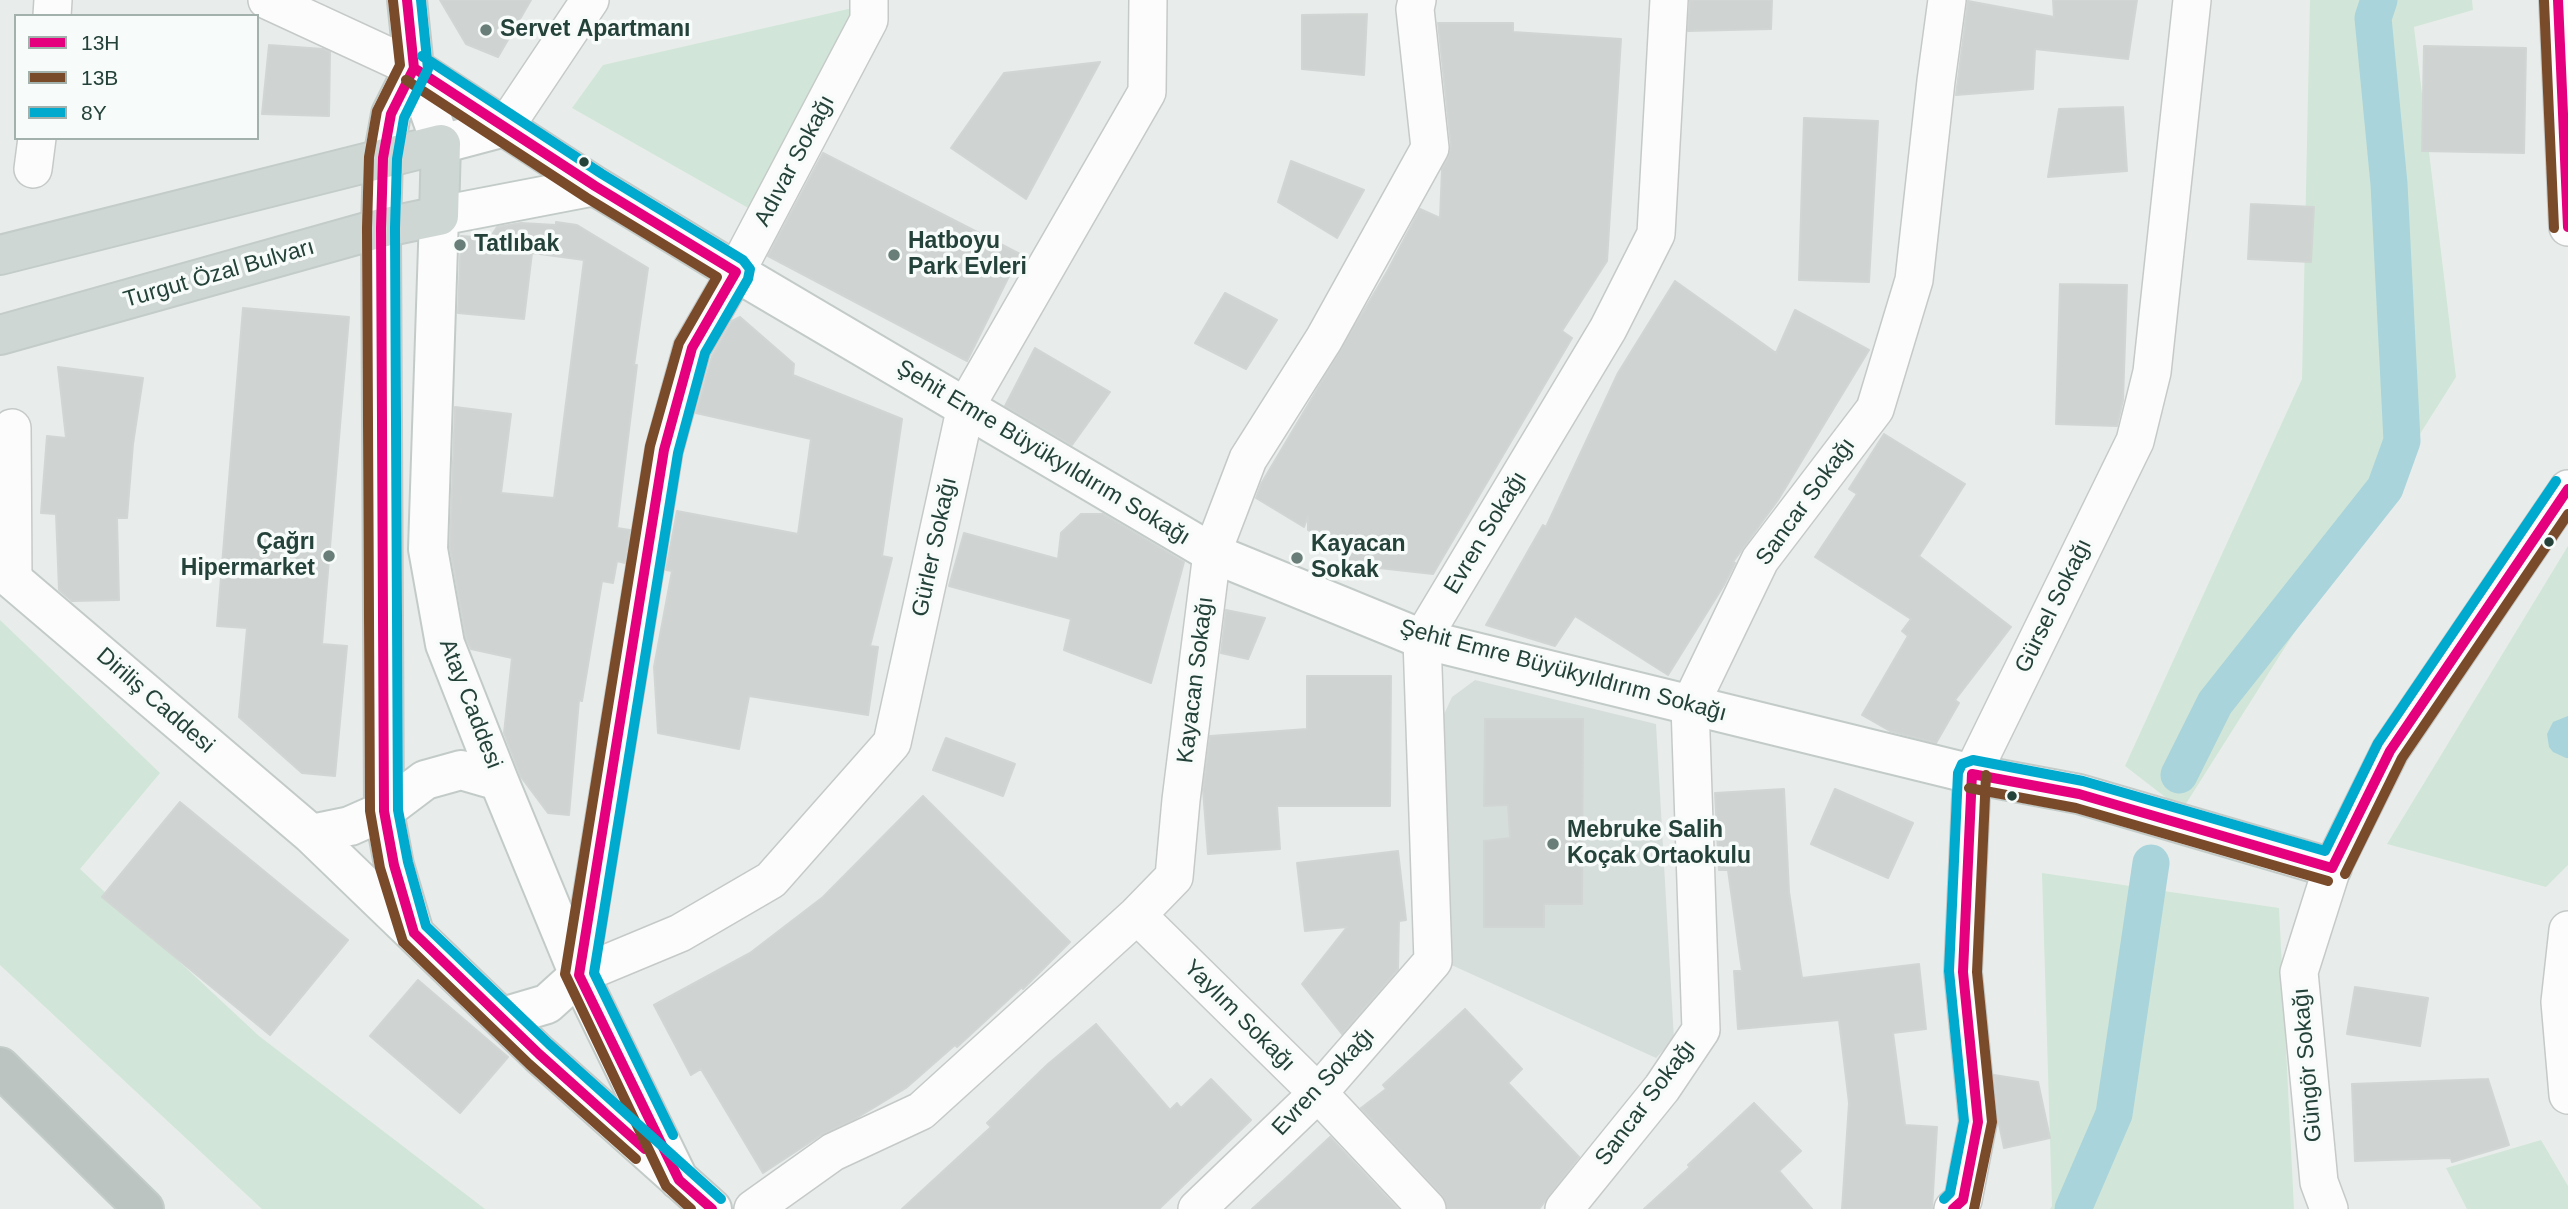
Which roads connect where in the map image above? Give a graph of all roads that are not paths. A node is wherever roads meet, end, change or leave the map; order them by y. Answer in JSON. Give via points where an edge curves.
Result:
{"nodes":[{"id":1,"x":267,"y":0,"type":"edge"},
{"id":2,"x":407,"y":0,"type":"edge"},
{"id":3,"x":590,"y":0,"type":"edge"},
{"id":4,"x":869,"y":0,"type":"edge"},
{"id":5,"x":1148,"y":0,"type":"edge"},
{"id":6,"x":1417,"y":0,"type":"edge"},
{"id":7,"x":1669,"y":0,"type":"edge"},
{"id":8,"x":1947,"y":0,"type":"edge"},
{"id":9,"x":2192,"y":0,"type":"edge"},
{"id":10,"x":2558,"y":0,"type":"edge"},
{"id":11,"x":414,"y":68,"type":"junction"},
{"id":12,"x":505,"y":127,"type":"junction"},
{"id":13,"x":441,"y":144,"type":"junction"},
{"id":14,"x":383,"y":158,"type":"junction"},
{"id":15,"x":2566,"y":171,"type":"edge"},
{"id":16,"x":595,"y":186,"type":"junction"},
{"id":17,"x":439,"y":216,"type":"junction"},
{"id":18,"x":2568,"y":227,"type":"edge"},
{"id":19,"x":381,"y":228,"type":"junction"},
{"id":20,"x":0,"y":255,"type":"edge"},
{"id":21,"x":736,"y":272,"type":"junction"},
{"id":22,"x":0,"y":335,"type":"edge"},
{"id":23,"x":966,"y":406,"type":"junction"},
{"id":24,"x":12,"y":428,"type":"dead end"},
{"id":25,"x":2568,"y":489,"type":"edge"},
{"id":26,"x":1212,"y":554,"type":"junction"},
{"id":27,"x":6,"y":574,"type":"edge"},
{"id":28,"x":1422,"y":639,"type":"junction"},
{"id":29,"x":1690,"y":705,"type":"junction"},
{"id":30,"x":1972,"y":774,"type":"junction"},
{"id":31,"x":499,"y":781,"type":"junction"},
{"id":32,"x":383,"y":811,"type":"junction"},
{"id":33,"x":311,"y":834,"type":"junction"},
{"id":34,"x":2332,"y":868,"type":"junction"},
{"id":35,"x":1137,"y":915,"type":"junction"},
{"id":36,"x":2568,"y":930,"type":"edge"},
{"id":37,"x":414,"y":933,"type":"junction"},
{"id":38,"x":579,"y":975,"type":"junction"},
{"id":39,"x":503,"y":1017,"type":"junction"},
{"id":40,"x":0,"y":1067,"type":"edge"},
{"id":41,"x":1318,"y":1093,"type":"junction"},
{"id":42,"x":2568,"y":1095,"type":"edge"},
{"id":43,"x":679,"y":1180,"type":"junction"},
{"id":44,"x":144,"y":1209,"type":"edge"},
{"id":45,"x":712,"y":1209,"type":"edge"},
{"id":46,"x":753,"y":1209,"type":"edge"},
{"id":47,"x":1197,"y":1209,"type":"edge"},
{"id":48,"x":1427,"y":1209,"type":"edge"},
{"id":49,"x":1564,"y":1209,"type":"edge"},
{"id":50,"x":1953,"y":1209,"type":"edge"},
{"id":51,"x":2329,"y":1209,"type":"edge"}],
"edges":[{"from":1,"to":11,"type":"street"},
{"from":2,"to":11,"type":"main road","name":"Atay Caddesi"},
{"from":3,"to":12,"type":"street"},
{"from":4,"to":21,"type":"street","name":"Adıvar Sokağı","via":[[869,20]]},
{"from":5,"to":23,"type":"street","name":"Gürler Sokağı","via":[[1147,92]]},
{"from":6,"to":26,"type":"street","name":"Kayacan Sokağı","via":[[1430,148],[1324,339],[1248,459]]},
{"from":7,"to":28,"type":"street","name":"Evren Sokağı","via":[[1656,234],[1608,329]]},
{"from":8,"to":29,"type":"street","name":"Sancar Sokağı","via":[[1914,280],[1875,409],[1760,560]]},
{"from":9,"to":30,"type":"street","name":"Gürsel Sokağı","via":[[2152,372],[2135,441]]},
{"from":10,"to":15,"type":"street"},
{"from":11,"to":12,"type":"main road","name":"Şehit Emre Büyükyıldırım Sokağı"},
{"from":11,"to":13,"type":"main road","name":"Atay Caddesi"},
{"from":11,"to":14,"type":"main road","via":[[390,114]]},
{"from":12,"to":13,"type":"main road"},
{"from":12,"to":16,"type":"main road","name":"Şehit Emre Büyükyıldırım Sokağı"},
{"from":13,"to":14,"type":"main road"},
{"from":13,"to":17,"type":"main road","name":"Atay Caddesi"},
{"from":14,"to":19,"type":"main road"},
{"from":14,"to":20,"type":"main road"},
{"from":15,"to":18,"type":"street"},
{"from":16,"to":17,"type":"main road"},
{"from":16,"to":21,"type":"main road","name":"Şehit Emre Büyükyıldırım Sokağı"},
{"from":17,"to":19,"type":"main road","name":"Turgut Özal Bulvarı"},
{"from":17,"to":31,"type":"main road","name":"Atay Caddesi","via":[[428,549],[445,644]]},
{"from":19,"to":22,"type":"main road","name":"Turgut Özal Bulvarı"},
{"from":19,"to":32,"type":"main road"},
{"from":21,"to":23,"type":"main road","name":"Şehit Emre Büyükyıldırım Sokağı"},
{"from":21,"to":38,"type":"street","name":"Adıvar Sokağı","via":[[692,348],[664,450]]},
{"from":23,"to":26,"type":"main road","name":"Şehit Emre Büyükyıldırım Sokağı"},
{"from":23,"to":38,"type":"street","name":"Gürler Sokağı","via":[[892,743],[771,880],[680,933]]},
{"from":24,"to":27,"type":"street"},
{"from":25,"to":34,"type":"street","name":"Güngör Sokağı","via":[[2390,751]]},
{"from":26,"to":28,"type":"main road","name":"Şehit Emre Büyükyıldırım Sokağı"},
{"from":26,"to":35,"type":"street","name":"Kayacan Sokağı","via":[[1174,877]]},
{"from":27,"to":33,"type":"main road","name":"Diriliş Caddesi"},
{"from":28,"to":29,"type":"main road","name":"Şehit Emre Büyükyıldırım Sokağı"},
{"from":28,"to":41,"type":"street","name":"Evren Sokağı","via":[[1433,961]]},
{"from":29,"to":30,"type":"main road","name":"Şehit Emre Büyükyıldırım Sokağı"},
{"from":29,"to":49,"type":"street","name":"Sancar Sokağı","via":[[1701,1030],[1662,1088]]},
{"from":30,"to":34,"type":"main road","name":"Şehit Emre Büyükyıldırım Sokağı","via":[[2080,794]]},
{"from":30,"to":50,"type":"street","name":"Gürsel Sokağı","via":[[1963,972],[1978,1122],[1963,1200]]},
{"from":31,"to":32,"type":"main road","via":[[461,770],[425,780]]},
{"from":31,"to":38,"type":"main road","name":"Atay Caddesi"},
{"from":32,"to":33,"type":"main road","via":[[350,826]]},
{"from":32,"to":37,"type":"main road"},
{"from":33,"to":37,"type":"main road","name":"Diriliş Caddesi"},
{"from":34,"to":51,"type":"street","name":"Güngör Sokağı","via":[[2300,972],[2319,1182]]},
{"from":35,"to":41,"type":"street","name":"Yaylım Sokağı"},
{"from":35,"to":46,"type":"street","name":"Kayacan Sokağı","via":[[921,1111],[833,1152]]},
{"from":36,"to":42,"type":"street","via":[[2560,1002]]},
{"from":37,"to":39,"type":"main road"},
{"from":38,"to":39,"type":"main road","via":[[547,1004]]},
{"from":38,"to":43,"type":"main road","name":"Atay Caddesi"},
{"from":39,"to":43,"type":"main road"},
{"from":40,"to":44,"type":"highway"},
{"from":41,"to":47,"type":"street","name":"Evren Sokağı"},
{"from":41,"to":48,"type":"street","name":"Yaylım Sokağı"},
{"from":43,"to":45,"type":"main road"}]}
